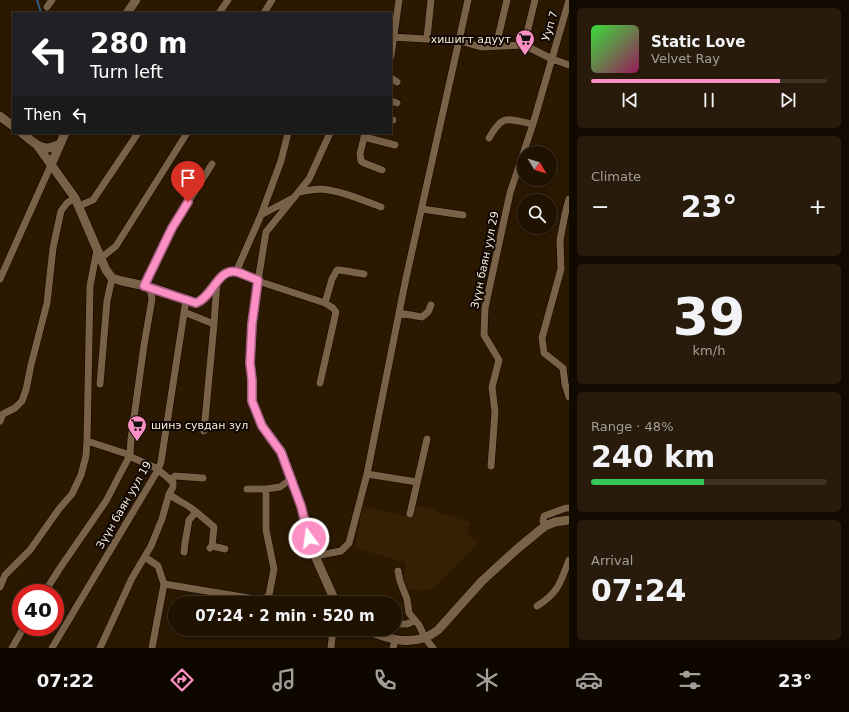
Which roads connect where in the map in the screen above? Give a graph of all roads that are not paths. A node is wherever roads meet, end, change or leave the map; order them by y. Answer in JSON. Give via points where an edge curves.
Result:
{"nodes":[{"id":1,"x":52,"y":0,"type":"edge"},
{"id":2,"x":136,"y":0,"type":"edge"},
{"id":3,"x":228,"y":0,"type":"edge"},
{"id":4,"x":271,"y":0,"type":"edge"},
{"id":5,"x":399,"y":0,"type":"edge"},
{"id":6,"x":431,"y":0,"type":"edge"},
{"id":7,"x":468,"y":0,"type":"edge"},
{"id":8,"x":507,"y":0,"type":"edge"},
{"id":9,"x":535,"y":0,"type":"edge"},
{"id":10,"x":569,"y":0,"type":"edge"},
{"id":11,"x":47,"y":7,"type":"dead end"},
{"id":12,"x":127,"y":12,"type":"edge"},
{"id":13,"x":220,"y":12,"type":"edge"},
{"id":14,"x":265,"y":12,"type":"edge"},
{"id":15,"x":393,"y":37,"type":"edge"},
{"id":16,"x":427,"y":38,"type":"junction"},
{"id":17,"x":460,"y":41,"type":"junction"},
{"id":18,"x":496,"y":46,"type":"junction"},
{"id":19,"x":524,"y":46,"type":"junction"},
{"id":20,"x":552,"y":59,"type":"junction"},
{"id":21,"x":569,"y":65,"type":"edge"},
{"id":22,"x":0,"y":118,"type":"edge"},
{"id":23,"x":533,"y":124,"type":"junction"},
{"id":24,"x":12,"y":125,"type":"edge"},
{"id":25,"x":23,"y":134,"type":"edge"},
{"id":26,"x":65,"y":134,"type":"edge"},
{"id":27,"x":137,"y":134,"type":"edge"},
{"id":28,"x":186,"y":134,"type":"edge"},
{"id":29,"x":288,"y":134,"type":"edge"},
{"id":30,"x":330,"y":134,"type":"edge"},
{"id":31,"x":365,"y":135,"type":"edge"},
{"id":32,"x":489,"y":138,"type":"dead end"},
{"id":33,"x":60,"y":144,"type":"junction"},
{"id":34,"x":37,"y":145,"type":"junction"},
{"id":35,"x":395,"y":145,"type":"dead end"},
{"id":36,"x":212,"y":164,"type":"dead end"},
{"id":37,"x":51,"y":165,"type":"junction"},
{"id":38,"x":382,"y":170,"type":"dead end"},
{"id":39,"x":297,"y":194,"type":"junction"},
{"id":40,"x":569,"y":199,"type":"edge"},
{"id":41,"x":77,"y":202,"type":"junction"},
{"id":42,"x":381,"y":207,"type":"dead end"},
{"id":43,"x":422,"y":209,"type":"junction"},
{"id":44,"x":463,"y":215,"type":"dead end"},
{"id":45,"x":261,"y":216,"type":"junction"},
{"id":46,"x":98,"y":247,"type":"junction"},
{"id":47,"x":101,"y":258,"type":"junction"},
{"id":48,"x":236,"y":272,"type":"junction"},
{"id":49,"x":364,"y":274,"type":"dead end"},
{"id":50,"x":112,"y":278,"type":"junction"},
{"id":51,"x":0,"y":279,"type":"edge"},
{"id":52,"x":258,"y":280,"type":"junction"},
{"id":53,"x":217,"y":282,"type":"junction"},
{"id":54,"x":147,"y":287,"type":"junction"},
{"id":55,"x":186,"y":300,"type":"junction"},
{"id":56,"x":324,"y":303,"type":"junction"},
{"id":57,"x":431,"y":305,"type":"dead end"},
{"id":58,"x":184,"y":312,"type":"junction"},
{"id":59,"x":399,"y":313,"type":"junction"},
{"id":60,"x":214,"y":324,"type":"junction"},
{"id":61,"x":566,"y":367,"type":"edge"},
{"id":62,"x":320,"y":383,"type":"dead end"},
{"id":63,"x":100,"y":384,"type":"dead end"},
{"id":64,"x":569,"y":397,"type":"edge"},
{"id":65,"x":0,"y":421,"type":"edge"},
{"id":66,"x":204,"y":431,"type":"dead end"},
{"id":67,"x":427,"y":439,"type":"dead end"},
{"id":68,"x":86,"y":440,"type":"junction"},
{"id":69,"x":130,"y":456,"type":"junction"},
{"id":70,"x":491,"y":466,"type":"dead end"},
{"id":71,"x":158,"y":470,"type":"junction"},
{"id":72,"x":367,"y":474,"type":"junction"},
{"id":73,"x":203,"y":478,"type":"dead end"},
{"id":74,"x":291,"y":479,"type":"junction"},
{"id":75,"x":170,"y":480,"type":"junction"},
{"id":76,"x":417,"y":482,"type":"junction"},
{"id":77,"x":246,"y":489,"type":"dead end"},
{"id":78,"x":266,"y":489,"type":"junction"},
{"id":79,"x":169,"y":494,"type":"junction"},
{"id":80,"x":569,"y":508,"type":"edge"},
{"id":81,"x":195,"y":511,"type":"junction"},
{"id":82,"x":410,"y":514,"type":"dead end"},
{"id":83,"x":569,"y":520,"type":"edge"},
{"id":84,"x":545,"y":526,"type":"junction"},
{"id":85,"x":225,"y":549,"type":"dead end"},
{"id":86,"x":184,"y":552,"type":"dead end"},
{"id":87,"x":314,"y":556,"type":"junction"},
{"id":88,"x":145,"y":557,"type":"junction"},
{"id":89,"x":569,"y":560,"type":"edge"},
{"id":90,"x":398,"y":571,"type":"dead end"},
{"id":91,"x":50,"y":584,"type":"edge"},
{"id":92,"x":164,"y":584,"type":"junction"},
{"id":93,"x":0,"y":587,"type":"edge"},
{"id":94,"x":333,"y":596,"type":"edge"},
{"id":95,"x":537,"y":606,"type":"dead end"},
{"id":96,"x":414,"y":621,"type":"junction"},
{"id":97,"x":402,"y":624,"type":"edge"},
{"id":98,"x":19,"y":636,"type":"edge"},
{"id":99,"x":332,"y":636,"type":"edge"},
{"id":100,"x":379,"y":636,"type":"edge"},
{"id":101,"x":425,"y":638,"type":"junction"},
{"id":102,"x":394,"y":644,"type":"edge"},
{"id":103,"x":12,"y":648,"type":"edge"},
{"id":104,"x":52,"y":648,"type":"edge"},
{"id":105,"x":100,"y":648,"type":"edge"},
{"id":106,"x":152,"y":648,"type":"edge"},
{"id":107,"x":331,"y":648,"type":"edge"},
{"id":108,"x":433,"y":648,"type":"edge"}],
"edges":[{"from":1,"to":11,"type":"street"},
{"from":2,"to":12,"type":"street"},
{"from":3,"to":13,"type":"street"},
{"from":4,"to":14,"type":"street"},
{"from":5,"to":15,"type":"street"},
{"from":6,"to":16,"type":"street"},
{"from":7,"to":17,"type":"street"},
{"from":8,"to":18,"type":"street"},
{"from":9,"to":19,"type":"street"},
{"from":10,"to":20,"type":"street","name":"Ууп 7"},
{"from":15,"to":16,"type":"street"},
{"from":16,"to":17,"type":"street"},
{"from":17,"to":18,"type":"street","via":[[481,47]]},
{"from":17,"to":43,"type":"street"},
{"from":18,"to":19,"type":"street"},
{"from":19,"to":20,"type":"street"},
{"from":20,"to":21,"type":"street"},
{"from":20,"to":23,"type":"street","name":"Зүүн баян уул 29"},
{"from":22,"to":24,"type":"street"},
{"from":23,"to":32,"type":"street","via":[[503,120],[496,125]]},
{"from":23,"to":70,"type":"street","name":"Зүүн баян уул 29","via":[[510,193],[485,308],[484,335],[499,360],[492,387],[495,412]]},
{"from":25,"to":34,"type":"street"},
{"from":26,"to":33,"type":"street"},
{"from":27,"to":41,"type":"street","via":[[93,200]]},
{"from":28,"to":47,"type":"street","via":[[116,246]]},
{"from":29,"to":45,"type":"street","via":[[281,162]]},
{"from":30,"to":39,"type":"street","via":[[309,179]]},
{"from":31,"to":35,"type":"street"},
{"from":31,"to":38,"type":"street","via":[[361,160]]},
{"from":33,"to":34,"type":"street","via":[[48,149]]},
{"from":33,"to":37,"type":"street"},
{"from":34,"to":37,"type":"street"},
{"from":36,"to":54,"type":"street","via":[[172,228]]},
{"from":37,"to":41,"type":"street"},
{"from":37,"to":51,"type":"street"},
{"from":39,"to":42,"type":"street","via":[[319,189],[344,193]]},
{"from":39,"to":45,"type":"street"},
{"from":39,"to":52,"type":"street","via":[[266,232]]},
{"from":40,"to":61,"type":"street","via":[[560,240],[561,269],[542,338],[544,353]]},
{"from":41,"to":46,"type":"street"},
{"from":41,"to":65,"type":"street","via":[[67,203],[61,211],[53,248],[47,303],[26,390],[22,401],[4,414]]},
{"from":43,"to":44,"type":"street"},
{"from":43,"to":59,"type":"street"},
{"from":45,"to":48,"type":"street"},
{"from":46,"to":47,"type":"street"},
{"from":46,"to":68,"type":"street","via":[[90,286]]},
{"from":47,"to":50,"type":"street"},
{"from":48,"to":52,"type":"street"},
{"from":48,"to":53,"type":"street","via":[[228,272]]},
{"from":49,"to":56,"type":"street","via":[[337,270]]},
{"from":50,"to":54,"type":"street"},
{"from":50,"to":63,"type":"street","via":[[107,301]]},
{"from":52,"to":56,"type":"street"},
{"from":52,"to":74,"type":"street","via":[[250,363],[252,401],[262,426],[281,452]]},
{"from":53,"to":55,"type":"street","via":[[202,301],[196,303]]},
{"from":53,"to":60,"type":"street"},
{"from":54,"to":55,"type":"street"},
{"from":54,"to":69,"type":"street","via":[[152,299]]},
{"from":55,"to":58,"type":"street","name":"Зүүн баян уул 19"},
{"from":56,"to":62,"type":"street","via":[[336,312]]},
{"from":57,"to":59,"type":"street","via":[[422,317]]},
{"from":58,"to":60,"type":"street"},
{"from":58,"to":71,"type":"street","name":"Зүүн баян уул 19"},
{"from":59,"to":72,"type":"street"},
{"from":60,"to":66,"type":"street"},
{"from":61,"to":64,"type":"street","via":[[565,384]]},
{"from":67,"to":76,"type":"street"},
{"from":68,"to":69,"type":"street"},
{"from":68,"to":93,"type":"street","via":[[86,456],[72,494],[30,550],[5,575]]},
{"from":69,"to":71,"type":"street"},
{"from":69,"to":91,"type":"street","via":[[106,501]]},
{"from":71,"to":75,"type":"street"},
{"from":71,"to":104,"type":"street","name":"Зүүн баян уул 19"},
{"from":72,"to":76,"type":"street"},
{"from":72,"to":87,"type":"street","via":[[349,542],[341,551]]},
{"from":73,"to":75,"type":"street","via":[[175,476]]},
{"from":74,"to":78,"type":"street","via":[[280,487]]},
{"from":74,"to":87,"type":"street"},
{"from":75,"to":79,"type":"street","via":[[173,487]]},
{"from":76,"to":82,"type":"street"},
{"from":77,"to":78,"type":"street"},
{"from":78,"to":92,"type":"street","via":[[266,530],[274,569],[269,595],[266,598],[255,599]]},
{"from":79,"to":81,"type":"street"},
{"from":79,"to":88,"type":"street","via":[[160,525]]},
{"from":80,"to":84,"type":"street","via":[[544,516]]},
{"from":81,"to":85,"type":"street","via":[[214,527],[211,547]]},
{"from":81,"to":86,"type":"street","via":[[190,520]]},
{"from":83,"to":84,"type":"street"},
{"from":84,"to":101,"type":"street","via":[[496,567],[438,630]]},
{"from":87,"to":94,"type":"street"},
{"from":88,"to":92,"type":"street","via":[[158,566]]},
{"from":88,"to":105,"type":"street","via":[[132,578]]},
{"from":89,"to":95,"type":"street","via":[[557,590]]},
{"from":90,"to":96,"type":"street","via":[[409,613]]},
{"from":92,"to":106,"type":"street"},
{"from":96,"to":97,"type":"street"},
{"from":96,"to":101,"type":"street","via":[[421,628]]},
{"from":98,"to":103,"type":"street"},
{"from":99,"to":107,"type":"street"},
{"from":100,"to":102,"type":"street"},
{"from":101,"to":102,"type":"street"},
{"from":101,"to":108,"type":"street"}]}
